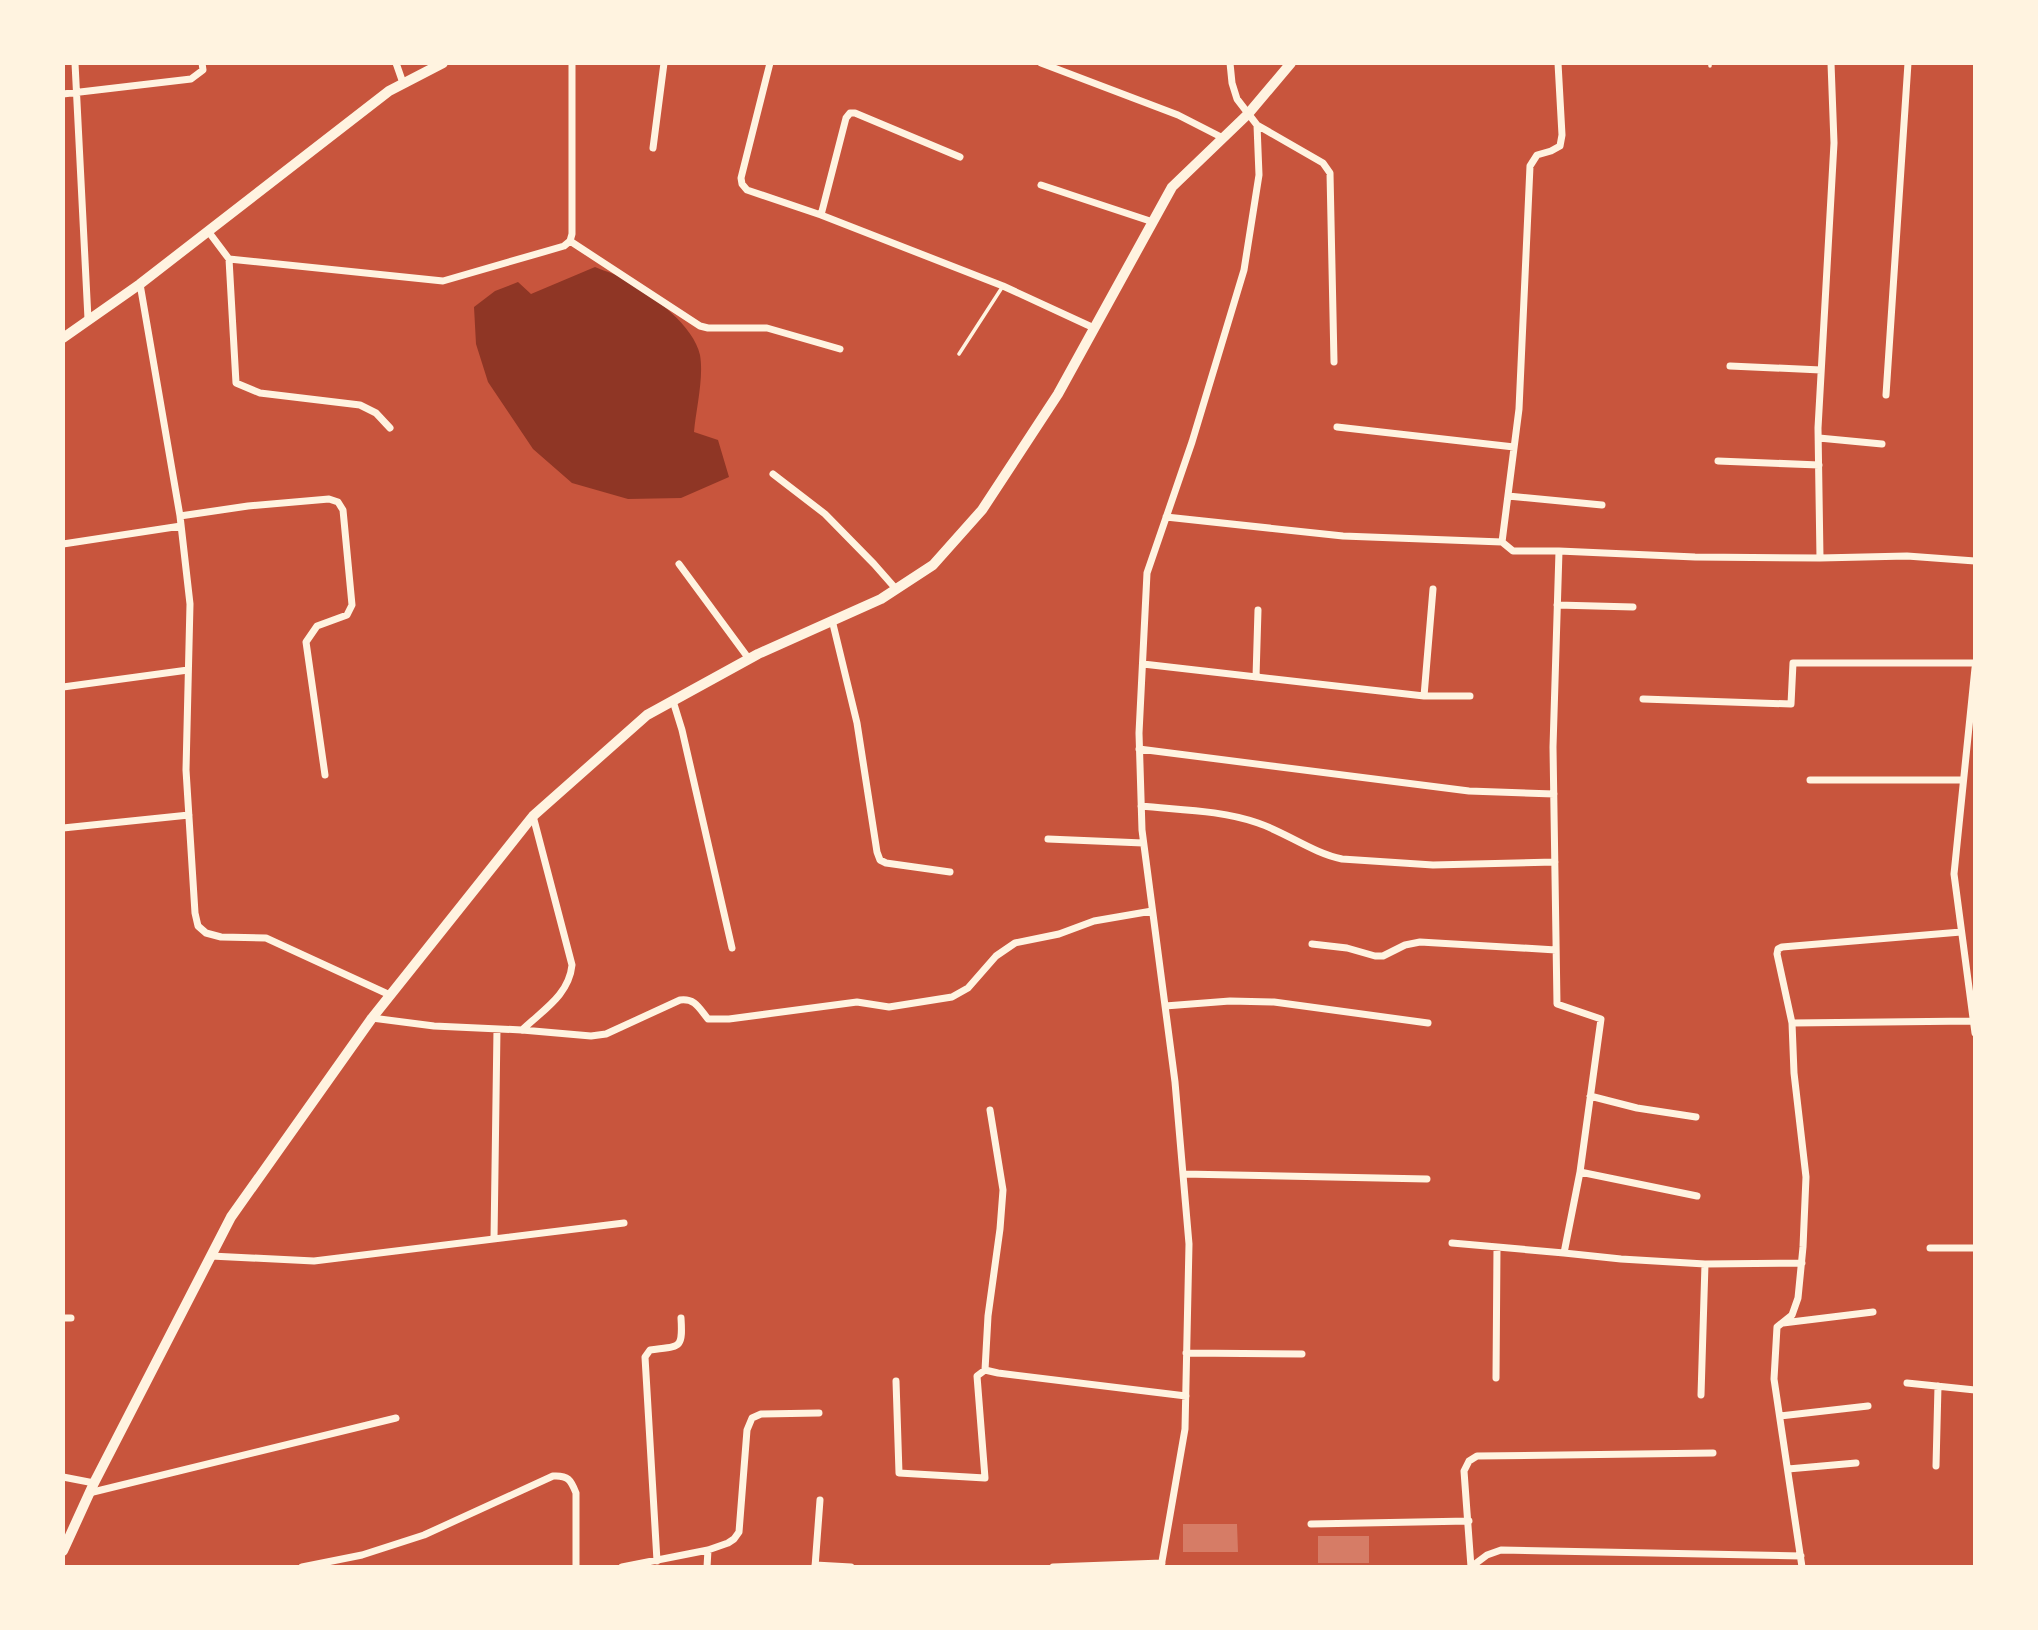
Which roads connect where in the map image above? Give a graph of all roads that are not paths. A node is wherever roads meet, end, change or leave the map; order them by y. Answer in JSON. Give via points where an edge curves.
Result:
{"nodes":[{"id":1,"x":75,"y":63,"type":"edge"},
{"id":2,"x":202,"y":63,"type":"edge"},
{"id":3,"x":396,"y":63,"type":"edge"},
{"id":4,"x":443,"y":63,"type":"edge"},
{"id":5,"x":572,"y":63,"type":"edge"},
{"id":6,"x":664,"y":63,"type":"edge"},
{"id":7,"x":770,"y":63,"type":"edge"},
{"id":8,"x":1041,"y":63,"type":"edge"},
{"id":9,"x":1230,"y":63,"type":"edge"},
{"id":10,"x":1291,"y":63,"type":"edge"},
{"id":11,"x":1558,"y":63,"type":"edge"},
{"id":12,"x":1830,"y":63,"type":"edge"},
{"id":13,"x":1908,"y":63,"type":"edge"},
{"id":14,"x":1050,"y":64,"type":"edge"},
{"id":15,"x":403,"y":83,"type":"junction"},
{"id":16,"x":78,"y":92,"type":"junction"},
{"id":17,"x":63,"y":94,"type":"edge"},
{"id":18,"x":1248,"y":114,"type":"junction"},
{"id":19,"x":1257,"y":125,"type":"junction"},
{"id":20,"x":1223,"y":138,"type":"junction"},
{"id":21,"x":653,"y":148,"type":"dead end"},
{"id":22,"x":960,"y":157,"type":"dead end"},
{"id":23,"x":1041,"y":185,"type":"dead end"},
{"id":24,"x":821,"y":215,"type":"junction"},
{"id":25,"x":1153,"y":222,"type":"junction"},
{"id":26,"x":208,"y":231,"type":"junction"},
{"id":27,"x":570,"y":241,"type":"junction"},
{"id":28,"x":229,"y":259,"type":"junction"},
{"id":29,"x":140,"y":284,"type":"junction"},
{"id":30,"x":1003,"y":286,"type":"junction"},
{"id":31,"x":88,"y":319,"type":"junction"},
{"id":32,"x":1094,"y":328,"type":"junction"},
{"id":33,"x":63,"y":338,"type":"edge"},
{"id":34,"x":840,"y":349,"type":"dead end"},
{"id":35,"x":959,"y":354,"type":"dead end"},
{"id":36,"x":1334,"y":362,"type":"dead end"},
{"id":37,"x":1730,"y":366,"type":"dead end"},
{"id":38,"x":1821,"y":370,"type":"junction"},
{"id":39,"x":1886,"y":395,"type":"dead end"},
{"id":40,"x":1337,"y":427,"type":"dead end"},
{"id":41,"x":390,"y":428,"type":"dead end"},
{"id":42,"x":1819,"y":438,"type":"junction"},
{"id":43,"x":1882,"y":444,"type":"dead end"},
{"id":44,"x":1514,"y":447,"type":"junction"},
{"id":45,"x":1718,"y":461,"type":"dead end"},
{"id":46,"x":1819,"y":466,"type":"junction"},
{"id":47,"x":773,"y":474,"type":"dead end"},
{"id":48,"x":1508,"y":496,"type":"junction"},
{"id":49,"x":1602,"y":505,"type":"dead end"},
{"id":50,"x":180,"y":516,"type":"junction"},
{"id":51,"x":1166,"y":517,"type":"junction"},
{"id":52,"x":181,"y":526,"type":"junction"},
{"id":53,"x":1502,"y":542,"type":"junction"},
{"id":54,"x":63,"y":544,"type":"edge"},
{"id":55,"x":1559,"y":551,"type":"junction"},
{"id":56,"x":1820,"y":558,"type":"junction"},
{"id":57,"x":1975,"y":561,"type":"edge"},
{"id":58,"x":679,"y":565,"type":"dead end"},
{"id":59,"x":895,"y":589,"type":"junction"},
{"id":60,"x":1433,"y":589,"type":"dead end"},
{"id":61,"x":1557,"y":605,"type":"junction"},
{"id":62,"x":1633,"y":607,"type":"dead end"},
{"id":63,"x":1258,"y":610,"type":"dead end"},
{"id":64,"x":832,"y":621,"type":"junction"},
{"id":65,"x":749,"y":659,"type":"junction"},
{"id":66,"x":1143,"y":664,"type":"junction"},
{"id":67,"x":1975,"y":666,"type":"edge"},
{"id":68,"x":188,"y":670,"type":"junction"},
{"id":69,"x":1975,"y":675,"type":"edge"},
{"id":70,"x":1256,"y":677,"type":"junction"},
{"id":71,"x":63,"y":687,"type":"edge"},
{"id":72,"x":1424,"y":696,"type":"junction"},
{"id":73,"x":1470,"y":696,"type":"dead end"},
{"id":74,"x":1643,"y":699,"type":"dead end"},
{"id":75,"x":673,"y":701,"type":"junction"},
{"id":76,"x":1139,"y":749,"type":"junction"},
{"id":77,"x":325,"y":775,"type":"dead end"},
{"id":78,"x":1810,"y":780,"type":"dead end"},
{"id":79,"x":1963,"y":780,"type":"junction"},
{"id":80,"x":1554,"y":794,"type":"junction"},
{"id":81,"x":1141,"y":806,"type":"junction"},
{"id":82,"x":188,"y":815,"type":"junction"},
{"id":83,"x":533,"y":816,"type":"junction"},
{"id":84,"x":63,"y":828,"type":"edge"},
{"id":85,"x":1048,"y":839,"type":"dead end"},
{"id":86,"x":1143,"y":843,"type":"junction"},
{"id":87,"x":1555,"y":862,"type":"junction"},
{"id":88,"x":950,"y":872,"type":"dead end"},
{"id":89,"x":1152,"y":911,"type":"junction"},
{"id":90,"x":1961,"y":932,"type":"junction"},
{"id":91,"x":1312,"y":944,"type":"dead end"},
{"id":92,"x":732,"y":948,"type":"dead end"},
{"id":93,"x":1556,"y":950,"type":"junction"},
{"id":94,"x":1971,"y":977,"type":"edge"},
{"id":95,"x":390,"y":995,"type":"junction"},
{"id":96,"x":1165,"y":1006,"type":"junction"},
{"id":97,"x":372,"y":1018,"type":"junction"},
{"id":98,"x":1973,"y":1021,"type":"junction"},
{"id":99,"x":1428,"y":1023,"type":"dead end"},
{"id":100,"x":1792,"y":1023,"type":"junction"},
{"id":101,"x":497,"y":1028,"type":"junction"},
{"id":102,"x":522,"y":1030,"type":"junction"},
{"id":103,"x":1975,"y":1033,"type":"edge"},
{"id":104,"x":1590,"y":1096,"type":"junction"},
{"id":105,"x":990,"y":1110,"type":"dead end"},
{"id":106,"x":1696,"y":1117,"type":"dead end"},
{"id":107,"x":1580,"y":1172,"type":"junction"},
{"id":108,"x":1183,"y":1174,"type":"junction"},
{"id":109,"x":1427,"y":1179,"type":"dead end"},
{"id":110,"x":1697,"y":1196,"type":"dead end"},
{"id":111,"x":624,"y":1223,"type":"dead end"},
{"id":112,"x":494,"y":1239,"type":"junction"},
{"id":113,"x":1452,"y":1243,"type":"dead end"},
{"id":114,"x":1497,"y":1247,"type":"junction"},
{"id":115,"x":1930,"y":1248,"type":"dead end"},
{"id":116,"x":1975,"y":1248,"type":"edge"},
{"id":117,"x":1564,"y":1252,"type":"junction"},
{"id":118,"x":211,"y":1256,"type":"junction"},
{"id":119,"x":1802,"y":1263,"type":"junction"},
{"id":120,"x":1705,"y":1264,"type":"junction"},
{"id":121,"x":1873,"y":1312,"type":"dead end"},
{"id":122,"x":681,"y":1318,"type":"dead end"},
{"id":123,"x":1781,"y":1324,"type":"junction"},
{"id":124,"x":1186,"y":1353,"type":"junction"},
{"id":125,"x":1302,"y":1354,"type":"dead end"},
{"id":126,"x":985,"y":1370,"type":"junction"},
{"id":127,"x":1496,"y":1378,"type":"dead end"},
{"id":128,"x":896,"y":1381,"type":"dead end"},
{"id":129,"x":1908,"y":1383,"type":"dead end"},
{"id":130,"x":1938,"y":1386,"type":"junction"},
{"id":131,"x":1975,"y":1390,"type":"edge"},
{"id":132,"x":1701,"y":1395,"type":"dead end"},
{"id":133,"x":1186,"y":1396,"type":"junction"},
{"id":134,"x":1868,"y":1406,"type":"dead end"},
{"id":135,"x":819,"y":1413,"type":"dead end"},
{"id":136,"x":1780,"y":1416,"type":"junction"},
{"id":137,"x":396,"y":1418,"type":"dead end"},
{"id":138,"x":1713,"y":1453,"type":"dead end"},
{"id":139,"x":1856,"y":1463,"type":"dead end"},
{"id":140,"x":1936,"y":1466,"type":"dead end"},
{"id":141,"x":1788,"y":1469,"type":"junction"},
{"id":142,"x":63,"y":1477,"type":"edge"},
{"id":143,"x":94,"y":1483,"type":"junction"},
{"id":144,"x":89,"y":1493,"type":"junction"},
{"id":145,"x":820,"y":1500,"type":"dead end"},
{"id":146,"x":1469,"y":1521,"type":"junction"},
{"id":147,"x":1311,"y":1524,"type":"dead end"},
{"id":148,"x":708,"y":1550,"type":"junction"},
{"id":149,"x":63,"y":1551,"type":"edge"},
{"id":150,"x":1801,"y":1556,"type":"junction"},
{"id":151,"x":657,"y":1561,"type":"junction"},
{"id":152,"x":1162,"y":1565,"type":"edge"},
{"id":153,"x":815,"y":1566,"type":"edge"},
{"id":154,"x":302,"y":1567,"type":"edge"},
{"id":155,"x":576,"y":1567,"type":"edge"},
{"id":156,"x":622,"y":1567,"type":"edge"},
{"id":157,"x":707,"y":1567,"type":"edge"},
{"id":158,"x":851,"y":1567,"type":"edge"},
{"id":159,"x":1053,"y":1567,"type":"edge"},
{"id":160,"x":1471,"y":1567,"type":"edge"},
{"id":161,"x":1802,"y":1567,"type":"edge"}],
"edges":[{"from":1,"to":16,"type":"street"},
{"from":2,"to":16,"type":"street","via":[[203,70],[191,79]]},
{"from":3,"to":15,"type":"street"},
{"from":4,"to":15,"type":"street"},
{"from":5,"to":27,"type":"street"},
{"from":6,"to":21,"type":"street"},
{"from":7,"to":24,"type":"street","via":[[742,184],[747,190]]},
{"from":8,"to":14,"type":"street"},
{"from":9,"to":18,"type":"street","via":[[1231,83]]},
{"from":10,"to":18,"type":"street"},
{"from":11,"to":44,"type":"street","via":[[1560,146],[1537,155],[1530,166]]},
{"from":12,"to":38,"type":"street","via":[[1834,143]]},
{"from":13,"to":39,"type":"street"},
{"from":14,"to":20,"type":"street"},
{"from":15,"to":26,"type":"street"},
{"from":16,"to":17,"type":"street"},
{"from":16,"to":31,"type":"street"},
{"from":18,"to":19,"type":"street"},
{"from":18,"to":20,"type":"street"},
{"from":19,"to":36,"type":"street","via":[[1323,163],[1329,173]]},
{"from":19,"to":51,"type":"street","via":[[1259,176],[1244,270]]},
{"from":20,"to":25,"type":"street","via":[[1172,187]]},
{"from":22,"to":24,"type":"street","via":[[850,113]]},
{"from":23,"to":25,"type":"street"},
{"from":24,"to":30,"type":"street"},
{"from":25,"to":32,"type":"street"},
{"from":26,"to":28,"type":"street"},
{"from":26,"to":29,"type":"street"},
{"from":27,"to":28,"type":"street","via":[[564,247],[443,281]]},
{"from":27,"to":34,"type":"street","via":[[700,326],[767,328]]},
{"from":28,"to":41,"type":"street","via":[[236,383],[260,393],[360,405]]},
{"from":29,"to":31,"type":"street"},
{"from":29,"to":50,"type":"street"},
{"from":30,"to":32,"type":"street"},
{"from":30,"to":35,"type":"lane"},
{"from":31,"to":33,"type":"street"},
{"from":32,"to":59,"type":"street","via":[[1058,394],[982,510],[933,565]]},
{"from":37,"to":38,"type":"street"},
{"from":38,"to":42,"type":"street"},
{"from":40,"to":44,"type":"street"},
{"from":42,"to":43,"type":"street"},
{"from":42,"to":46,"type":"street"},
{"from":44,"to":48,"type":"street"},
{"from":45,"to":46,"type":"street"},
{"from":46,"to":56,"type":"street"},
{"from":47,"to":59,"type":"street","via":[[825,514]]},
{"from":48,"to":49,"type":"street"},
{"from":48,"to":53,"type":"street"},
{"from":50,"to":52,"type":"street"},
{"from":50,"to":77,"type":"street","via":[[329,499],[343,510],[352,605],[346,615],[317,626],[306,642]]},
{"from":51,"to":53,"type":"street","via":[[1343,536]]},
{"from":51,"to":66,"type":"street","via":[[1147,573]]},
{"from":52,"to":54,"type":"street"},
{"from":52,"to":68,"type":"street","via":[[190,604]]},
{"from":53,"to":55,"type":"street","via":[[1513,551]]},
{"from":55,"to":56,"type":"street"},
{"from":55,"to":61,"type":"street"},
{"from":56,"to":57,"type":"street","via":[[1907,556]]},
{"from":58,"to":65,"type":"street"},
{"from":59,"to":64,"type":"street"},
{"from":60,"to":72,"type":"street"},
{"from":61,"to":62,"type":"street"},
{"from":61,"to":80,"type":"street"},
{"from":63,"to":70,"type":"street"},
{"from":64,"to":65,"type":"street"},
{"from":64,"to":88,"type":"street","via":[[857,723],[880,859]]},
{"from":65,"to":75,"type":"street"},
{"from":66,"to":70,"type":"street"},
{"from":66,"to":76,"type":"street"},
{"from":67,"to":69,"type":"street"},
{"from":67,"to":74,"type":"street","via":[[1793,663],[1791,704]]},
{"from":68,"to":71,"type":"street"},
{"from":68,"to":82,"type":"street"},
{"from":69,"to":79,"type":"street"},
{"from":70,"to":72,"type":"street"},
{"from":72,"to":73,"type":"street"},
{"from":75,"to":83,"type":"street","via":[[647,715]]},
{"from":75,"to":92,"type":"street"},
{"from":76,"to":80,"type":"street","via":[[1469,791]]},
{"from":76,"to":81,"type":"street"},
{"from":78,"to":79,"type":"street"},
{"from":79,"to":90,"type":"street","via":[[1954,874]]},
{"from":80,"to":87,"type":"street"},
{"from":81,"to":86,"type":"street"},
{"from":81,"to":87,"type":"street","via":[[1239,817],[1342,859],[1433,865]]},
{"from":82,"to":84,"type":"street"},
{"from":82,"to":95,"type":"street","via":[[198,926],[221,937],[266,938]]},
{"from":83,"to":95,"type":"street"},
{"from":83,"to":102,"type":"street","via":[[572,965],[565,990]]},
{"from":85,"to":86,"type":"street"},
{"from":86,"to":89,"type":"street"},
{"from":87,"to":93,"type":"street"},
{"from":89,"to":96,"type":"street"},
{"from":89,"to":102,"type":"street","via":[[1014,943],[968,988],[952,997],[889,1007],[857,1002],[708,1020],[689,999],[606,1034]]},
{"from":90,"to":94,"type":"street"},
{"from":90,"to":100,"type":"street","via":[[1778,949]]},
{"from":91,"to":93,"type":"street","via":[[1375,956],[1420,942]]},
{"from":93,"to":104,"type":"street","via":[[1557,1004],[1601,1019]]},
{"from":94,"to":98,"type":"street"},
{"from":95,"to":97,"type":"street"},
{"from":96,"to":99,"type":"street","via":[[1274,1002]]},
{"from":96,"to":108,"type":"street"},
{"from":97,"to":101,"type":"street"},
{"from":97,"to":118,"type":"street","via":[[231,1217]]},
{"from":98,"to":100,"type":"street"},
{"from":98,"to":103,"type":"street"},
{"from":100,"to":119,"type":"street","via":[[1806,1177]]},
{"from":101,"to":102,"type":"street"},
{"from":101,"to":112,"type":"street"},
{"from":104,"to":106,"type":"street"},
{"from":104,"to":107,"type":"street"},
{"from":105,"to":126,"type":"street","via":[[1003,1190]]},
{"from":107,"to":110,"type":"street"},
{"from":107,"to":117,"type":"street"},
{"from":108,"to":109,"type":"street"},
{"from":108,"to":124,"type":"street","via":[[1189,1244]]},
{"from":111,"to":112,"type":"street"},
{"from":112,"to":118,"type":"street","via":[[314,1261]]},
{"from":113,"to":114,"type":"street"},
{"from":114,"to":117,"type":"street"},
{"from":114,"to":127,"type":"street"},
{"from":115,"to":116,"type":"street"},
{"from":117,"to":120,"type":"street"},
{"from":118,"to":143,"type":"street"},
{"from":119,"to":120,"type":"street"},
{"from":119,"to":123,"type":"street","via":[[1798,1298],[1792,1315]]},
{"from":120,"to":132,"type":"street"},
{"from":121,"to":123,"type":"street"},
{"from":122,"to":151,"type":"street","via":[[680,1343],[650,1350],[645,1357]]},
{"from":123,"to":136,"type":"street","via":[[1774,1366]]},
{"from":124,"to":125,"type":"street"},
{"from":124,"to":133,"type":"street"},
{"from":126,"to":128,"type":"street","via":[[977,1376],[985,1478],[899,1473]]},
{"from":126,"to":133,"type":"street"},
{"from":129,"to":130,"type":"street"},
{"from":130,"to":131,"type":"street"},
{"from":130,"to":140,"type":"street"},
{"from":133,"to":152,"type":"street","via":[[1185,1429]]},
{"from":134,"to":136,"type":"street"},
{"from":135,"to":148,"type":"street","via":[[752,1418],[747,1430],[739,1532],[728,1543]]},
{"from":136,"to":141,"type":"street"},
{"from":137,"to":144,"type":"street"},
{"from":138,"to":146,"type":"street","via":[[1478,1456],[1464,1471]]},
{"from":139,"to":141,"type":"street"},
{"from":141,"to":150,"type":"street"},
{"from":142,"to":143,"type":"street"},
{"from":143,"to":144,"type":"street"},
{"from":144,"to":149,"type":"street"},
{"from":145,"to":153,"type":"street"},
{"from":146,"to":147,"type":"street"},
{"from":146,"to":160,"type":"street"},
{"from":148,"to":151,"type":"street"},
{"from":148,"to":157,"type":"street"},
{"from":150,"to":160,"type":"street","via":[[1501,1550]]},
{"from":150,"to":161,"type":"street"},
{"from":151,"to":156,"type":"street"},
{"from":152,"to":159,"type":"street"},
{"from":153,"to":158,"type":"street"},
{"from":154,"to":155,"type":"street","via":[[414,1539],[554,1476],[572,1482],[576,1493]]}]}
